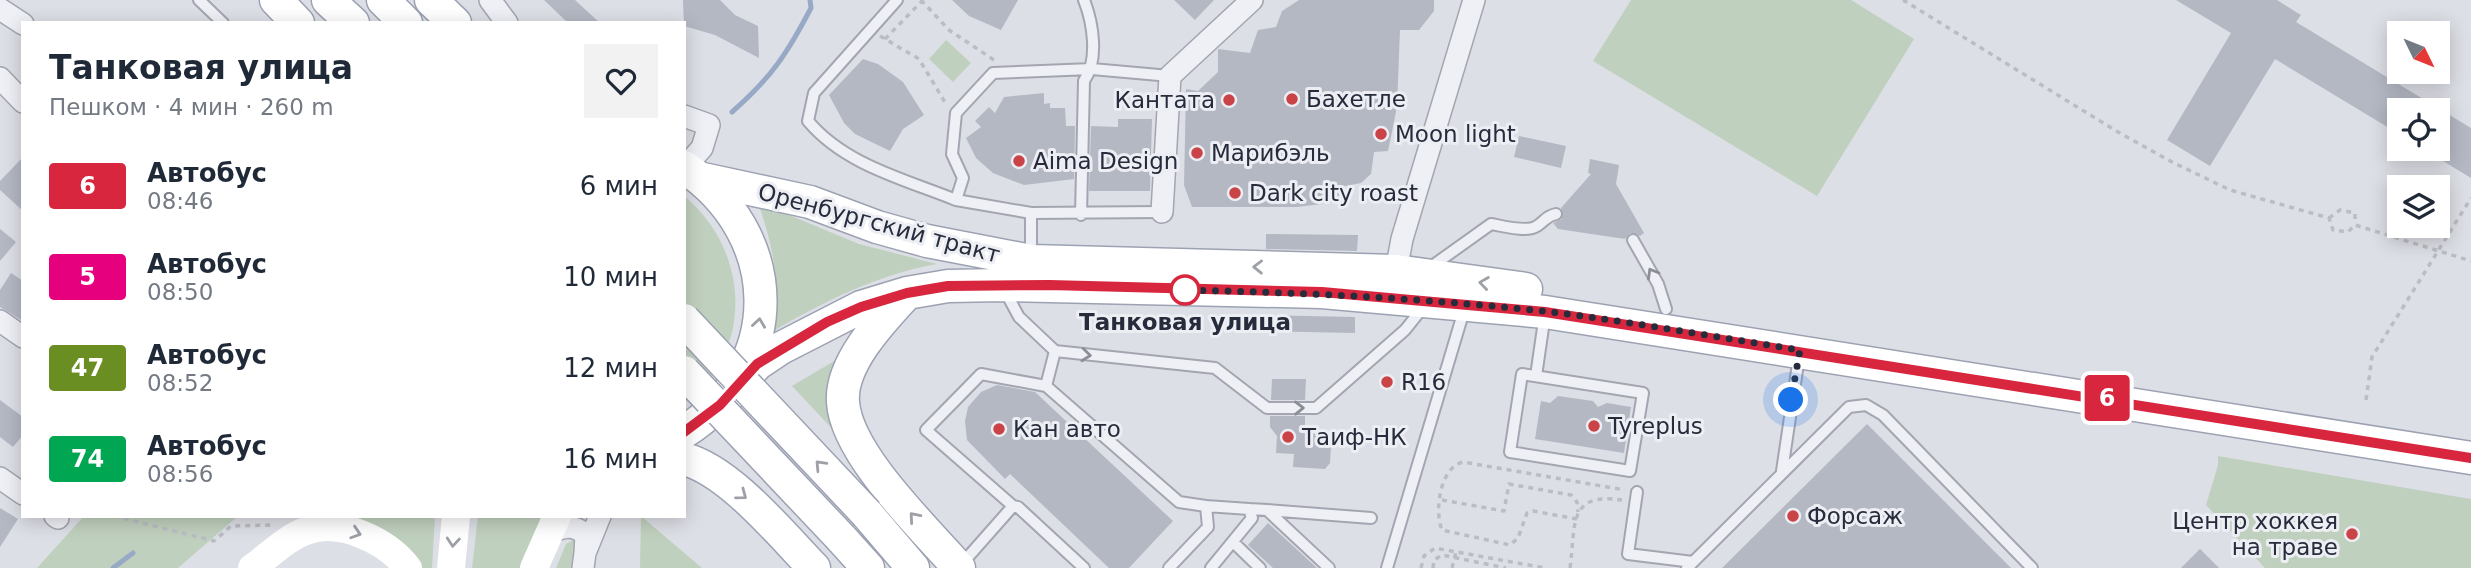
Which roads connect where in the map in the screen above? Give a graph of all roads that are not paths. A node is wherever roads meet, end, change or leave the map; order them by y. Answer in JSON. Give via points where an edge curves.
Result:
{"nodes":[{"id":1,"x":199,"y":0,"type":"edge"},
{"id":2,"x":276,"y":0,"type":"edge"},
{"id":3,"x":328,"y":0,"type":"edge"},
{"id":4,"x":431,"y":0,"type":"edge"},
{"id":5,"x":490,"y":0,"type":"edge"},
{"id":6,"x":897,"y":0,"type":"edge"},
{"id":7,"x":1084,"y":0,"type":"edge"},
{"id":8,"x":1252,"y":0,"type":"edge"},
{"id":9,"x":1474,"y":0,"type":"edge"},
{"id":10,"x":0,"y":9,"type":"edge"},
{"id":11,"x":221,"y":21,"type":"edge"},
{"id":12,"x":296,"y":21,"type":"edge"},
{"id":13,"x":350,"y":21,"type":"edge"},
{"id":14,"x":453,"y":21,"type":"edge"},
{"id":15,"x":506,"y":21,"type":"edge"},
{"id":16,"x":21,"y":23,"type":"edge"},
{"id":17,"x":1092,"y":69,"type":"junction"},
{"id":18,"x":1170,"y":76,"type":"junction"},
{"id":19,"x":0,"y":78,"type":"edge"},
{"id":20,"x":21,"y":100,"type":"edge"},
{"id":21,"x":686,"y":117,"type":"edge"},
{"id":22,"x":690,"y":171,"type":"edge"},
{"id":23,"x":956,"y":200,"type":"junction"},
{"id":24,"x":1162,"y":212,"type":"joint"},
{"id":25,"x":1031,"y":213,"type":"junction"},
{"id":26,"x":1556,"y":214,"type":"dead end"},
{"id":27,"x":1080,"y":215,"type":"junction"},
{"id":28,"x":1633,"y":240,"type":"dead end"},
{"id":29,"x":1031,"y":261,"type":"junction"},
{"id":30,"x":1416,"y":282,"type":"junction"},
{"id":31,"x":1003,"y":285,"type":"junction"},
{"id":32,"x":907,"y":293,"type":"junction"},
{"id":33,"x":1466,"y":304,"type":"junction"},
{"id":34,"x":1666,"y":309,"type":"junction"},
{"id":35,"x":1545,"y":312,"type":"junction"},
{"id":36,"x":0,"y":321,"type":"edge"},
{"id":37,"x":686,"y":322,"type":"edge"},
{"id":38,"x":21,"y":336,"type":"edge"},
{"id":39,"x":1800,"y":350,"type":"junction"},
{"id":40,"x":1055,"y":352,"type":"junction"},
{"id":41,"x":686,"y":374,"type":"edge"},
{"id":42,"x":1536,"y":376,"type":"junction"},
{"id":43,"x":1046,"y":386,"type":"junction"},
{"id":44,"x":720,"y":405,"type":"junction"},
{"id":45,"x":686,"y":430,"type":"edge"},
{"id":46,"x":2471,"y":441,"type":"edge"},
{"id":47,"x":2471,"y":458,"type":"edge"},
{"id":48,"x":686,"y":460,"type":"edge"},
{"id":49,"x":1782,"y":471,"type":"junction"},
{"id":50,"x":0,"y":478,"type":"edge"},
{"id":51,"x":21,"y":493,"type":"edge"},
{"id":52,"x":1636,"y":497,"type":"road end"},
{"id":53,"x":1013,"y":506,"type":"junction"},
{"id":54,"x":1206,"y":506,"type":"junction"},
{"id":55,"x":1249,"y":509,"type":"junction"},
{"id":56,"x":1267,"y":510,"type":"junction"},
{"id":57,"x":1371,"y":517,"type":"dead end"},
{"id":58,"x":456,"y":518,"type":"edge"},
{"id":59,"x":599,"y":518,"type":"edge"},
{"id":60,"x":286,"y":520,"type":"edge"},
{"id":61,"x":553,"y":525,"type":"edge"},
{"id":62,"x":1233,"y":542,"type":"junction"},
{"id":63,"x":584,"y":560,"type":"edge"},
{"id":64,"x":1690,"y":565,"type":"edge"},
{"id":65,"x":242,"y":568,"type":"edge"},
{"id":66,"x":252,"y":568,"type":"edge"},
{"id":67,"x":408,"y":568,"type":"edge"},
{"id":68,"x":450,"y":568,"type":"edge"},
{"id":69,"x":534,"y":568,"type":"edge"},
{"id":70,"x":814,"y":568,"type":"edge"},
{"id":71,"x":867,"y":568,"type":"edge"},
{"id":72,"x":913,"y":568,"type":"edge"},
{"id":73,"x":959,"y":568,"type":"edge"},
{"id":74,"x":1084,"y":568,"type":"edge"},
{"id":75,"x":1170,"y":568,"type":"edge"},
{"id":76,"x":1211,"y":568,"type":"edge"},
{"id":77,"x":1260,"y":568,"type":"edge"},
{"id":78,"x":1329,"y":568,"type":"edge"},
{"id":79,"x":1387,"y":568,"type":"edge"},
{"id":80,"x":2032,"y":568,"type":"edge"}],
"edges":[{"from":1,"to":11,"type":"lane"},
{"from":2,"to":12,"type":"main road"},
{"from":3,"to":13,"type":"main road"},
{"from":4,"to":14,"type":"main road"},
{"from":5,"to":15,"type":"street"},
{"from":6,"to":23,"type":"lane","via":[[814,93],[808,121],[832,146],[860,162]]},
{"from":7,"to":17,"type":"lane","via":[[1091,18]]},
{"from":8,"to":18,"type":"street"},
{"from":9,"to":30,"type":"street","via":[[1402,239]]},
{"from":10,"to":16,"type":"street"},
{"from":17,"to":18,"type":"lane"},
{"from":17,"to":23,"type":"lane","via":[[996,73],[956,113],[952,154],[963,178]]},
{"from":17,"to":27,"type":"lane","via":[[1084,81]]},
{"from":18,"to":24,"type":"street"},
{"from":19,"to":20,"type":"street"},
{"from":21,"to":22,"type":"street","via":[[709,125]]},
{"from":22,"to":29,"type":"main road","name":"Оренбургский тракт","via":[[810,201],[877,227]]},
{"from":44,"to":22,"type":"main road","one_way":true,"via":[[751,355],[758,332],[760,283],[742,226],[721,196]]},
{"from":23,"to":25,"type":"lane"},
{"from":24,"to":27,"type":"lane"},
{"from":25,"to":27,"type":"lane"},
{"from":25,"to":29,"type":"lane"},
{"from":26,"to":30,"type":"lane","via":[[1529,228],[1491,224]]},
{"from":34,"to":28,"type":"lane","one_way":true},
{"from":30,"to":29,"type":"main road","name":"Оренбургский тракт","one_way":true},
{"from":30,"to":31,"type":"main road","name":"Оренбургский тракт","via":[[1322,292]]},
{"from":30,"to":33,"type":"main road","name":"Оренбургский тракт"},
{"from":34,"to":30,"type":"main road","name":"Оренбургский тракт","one_way":true},
{"from":40,"to":30,"type":"lane","one_way":true,"via":[[1215,368],[1267,408],[1316,408],[1405,330]]},
{"from":31,"to":32,"type":"main road","name":"Оренбургский тракт","via":[[948,286]]},
{"from":31,"to":40,"type":"lane","via":[[1019,317]]},
{"from":32,"to":44,"type":"main road","name":"Оренбургский тракт","via":[[861,307],[781,348],[757,364]]},
{"from":73,"to":32,"type":"main road","one_way":true,"via":[[855,442],[843,402],[848,378],[867,337]]},
{"from":33,"to":35,"type":"main road","name":"Оренбургский тракт"},
{"from":33,"to":79,"type":"lane"},
{"from":34,"to":46,"type":"main road","name":"Оренбургский тракт"},
{"from":35,"to":39,"type":"main road","name":"Оренбургский тракт"},
{"from":35,"to":42,"type":"lane"},
{"from":36,"to":38,"type":"street"},
{"from":72,"to":37,"type":"main road","one_way":true,"bridge":true},
{"from":39,"to":47,"type":"main road","name":"Оренбургский тракт"},
{"from":39,"to":49,"type":"lane"},
{"from":40,"to":43,"type":"lane"},
{"from":41,"to":71,"type":"main road","bridge":true},
{"from":42,"to":42,"type":"lane","via":[[1522,373],[1510,452],[1630,471],[1643,393]]},
{"from":43,"to":53,"type":"lane","via":[[981,374],[926,430]]},
{"from":43,"to":54,"type":"lane","via":[[1179,502]]},
{"from":44,"to":45,"type":"main road"},
{"from":48,"to":70,"type":"main road","one_way":true,"via":[[748,499]]},
{"from":49,"to":64,"type":"lane"},
{"from":49,"to":80,"type":"lane","via":[[1849,407],[1866,405],[1884,415]]},
{"from":50,"to":51,"type":"street"},
{"from":52,"to":64,"type":"lane","via":[[1628,554]]},
{"from":53,"to":73,"type":"lane"},
{"from":53,"to":74,"type":"lane"},
{"from":54,"to":55,"type":"lane"},
{"from":54,"to":75,"type":"lane","via":[[1208,527]]},
{"from":55,"to":56,"type":"lane"},
{"from":55,"to":62,"type":"lane","via":[[1252,518]]},
{"from":56,"to":57,"type":"lane"},
{"from":56,"to":78,"type":"lane"},
{"from":58,"to":68,"type":"street","one_way":true},
{"from":59,"to":63,"type":"street"},
{"from":60,"to":65,"type":"street"},
{"from":61,"to":63,"type":"street","via":[[576,528],[586,535]]},
{"from":61,"to":69,"type":"street"},
{"from":62,"to":76,"type":"lane"},
{"from":62,"to":77,"type":"lane"},
{"from":66,"to":67,"type":"street","one_way":true,"via":[[295,536],[321,527],[366,536]]}]}
